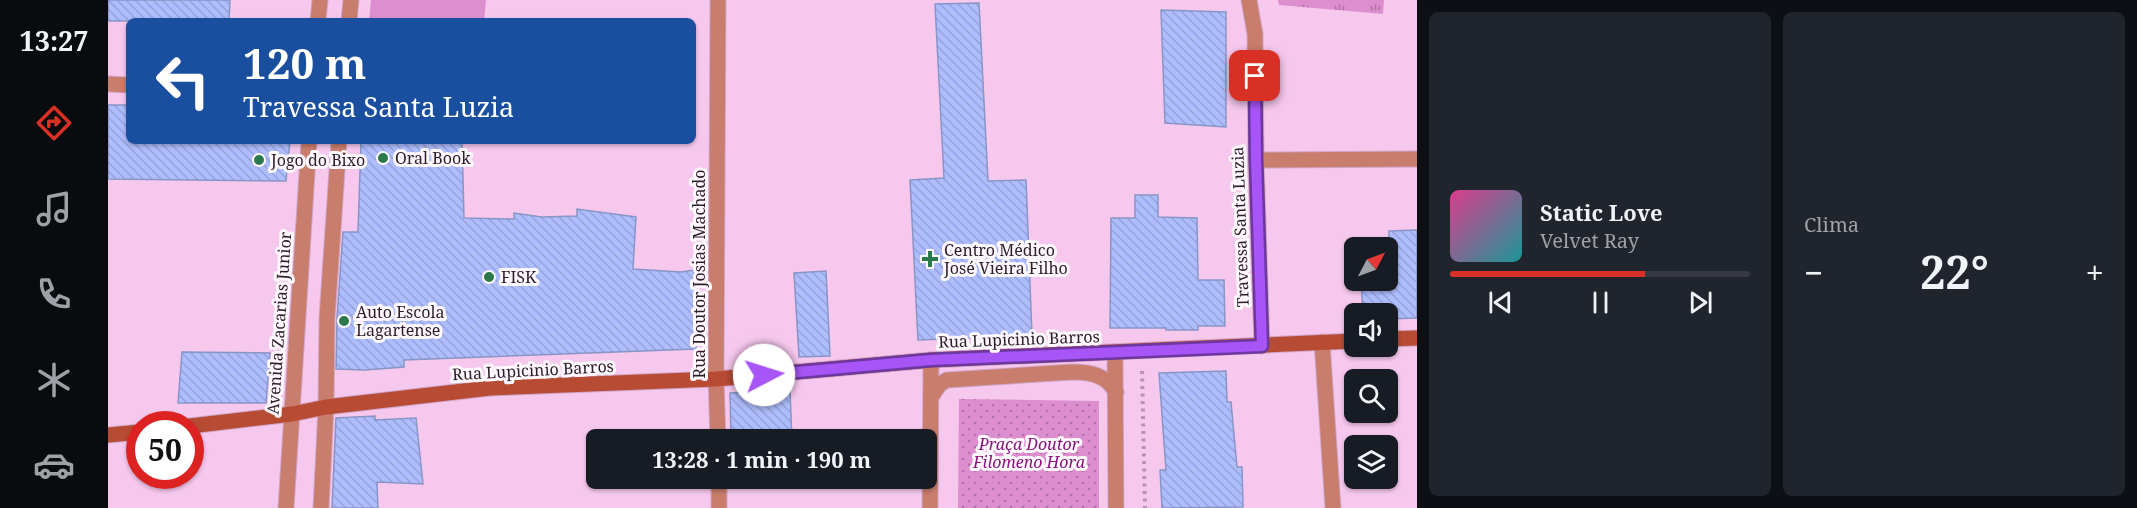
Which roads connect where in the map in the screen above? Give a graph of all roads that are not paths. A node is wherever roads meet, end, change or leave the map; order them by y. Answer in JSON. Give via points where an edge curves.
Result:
{"nodes":[{"id":1,"x":320,"y":0,"type":"edge"},
{"id":2,"x":351,"y":0,"type":"edge"},
{"id":3,"x":718,"y":0,"type":"edge"},
{"id":4,"x":1250,"y":0,"type":"edge"},
{"id":5,"x":318,"y":18,"type":"edge"},
{"id":6,"x":349,"y":18,"type":"edge"},
{"id":7,"x":108,"y":84,"type":"edge"},
{"id":8,"x":126,"y":85,"type":"edge"},
{"id":9,"x":309,"y":144,"type":"edge"},
{"id":10,"x":339,"y":144,"type":"edge"},
{"id":11,"x":1417,"y":159,"type":"edge"},
{"id":12,"x":1256,"y":160,"type":"junction"},
{"id":13,"x":1417,"y":338,"type":"edge"},
{"id":14,"x":1398,"y":339,"type":"edge"},
{"id":15,"x":1344,"y":341,"type":"edge"},
{"id":16,"x":1322,"y":342,"type":"junction"},
{"id":17,"x":1262,"y":346,"type":"junction"},
{"id":18,"x":1115,"y":353,"type":"junction"},
{"id":19,"x":931,"y":360,"type":"junction"},
{"id":20,"x":716,"y":379,"type":"junction"},
{"id":21,"x":1116,"y":392,"type":"junction"},
{"id":22,"x":931,"y":396,"type":"junction"},
{"id":23,"x":326,"y":406,"type":"junction"},
{"id":24,"x":292,"y":414,"type":"junction"},
{"id":25,"x":204,"y":424,"type":"edge"},
{"id":26,"x":718,"y":429,"type":"edge"},
{"id":27,"x":126,"y":433,"type":"edge"},
{"id":28,"x":108,"y":435,"type":"edge"},
{"id":29,"x":719,"y":489,"type":"edge"},
{"id":30,"x":286,"y":508,"type":"edge"},
{"id":31,"x":321,"y":508,"type":"edge"},
{"id":32,"x":719,"y":508,"type":"edge"},
{"id":33,"x":930,"y":508,"type":"edge"},
{"id":34,"x":1116,"y":508,"type":"edge"},
{"id":35,"x":1333,"y":508,"type":"edge"}],
"edges":[{"from":1,"to":5,"type":"street"},
{"from":2,"to":6,"type":"street"},
{"from":3,"to":20,"type":"street","name":"Rua Doutor Josias Machado"},
{"from":4,"to":12,"type":"street","name":"Travessa Santa Luzia","via":[[1255,34]]},
{"from":7,"to":8,"type":"street"},
{"from":9,"to":24,"type":"street","name":"Avenida Zacarias Junior"},
{"from":10,"to":23,"type":"street","via":[[327,318]]},
{"from":11,"to":12,"type":"street"},
{"from":12,"to":17,"type":"street","name":"Travessa Santa Luzia"},
{"from":13,"to":14,"type":"main road"},
{"from":15,"to":16,"type":"main road","name":"Rua Lupicinio Barros"},
{"from":16,"to":17,"type":"main road","name":"Rua Lupicinio Barros"},
{"from":16,"to":35,"type":"street"},
{"from":17,"to":18,"type":"main road","name":"Rua Lupicinio Barros"},
{"from":18,"to":19,"type":"main road","name":"Rua Lupicinio Barros"},
{"from":18,"to":21,"type":"street"},
{"from":19,"to":20,"type":"main road","name":"Rua Lupicinio Barros"},
{"from":19,"to":22,"type":"street"},
{"from":20,"to":23,"type":"main road","name":"Rua Lupicinio Barros","via":[[490,388]]},
{"from":20,"to":26,"type":"street","name":"Rua Doutor Josias Machado"},
{"from":21,"to":22,"type":"street","via":[[1100,376],[1072,372],[947,380]]},
{"from":21,"to":34,"type":"street"},
{"from":22,"to":33,"type":"street"},
{"from":23,"to":24,"type":"main road","name":"Rua Lupicinio Barros"},
{"from":23,"to":31,"type":"street"},
{"from":24,"to":25,"type":"main road","name":"Rua Lupicinio Barros"},
{"from":24,"to":30,"type":"street","name":"Avenida Zacarias Junior"},
{"from":27,"to":28,"type":"main road"},
{"from":29,"to":32,"type":"street"}]}
